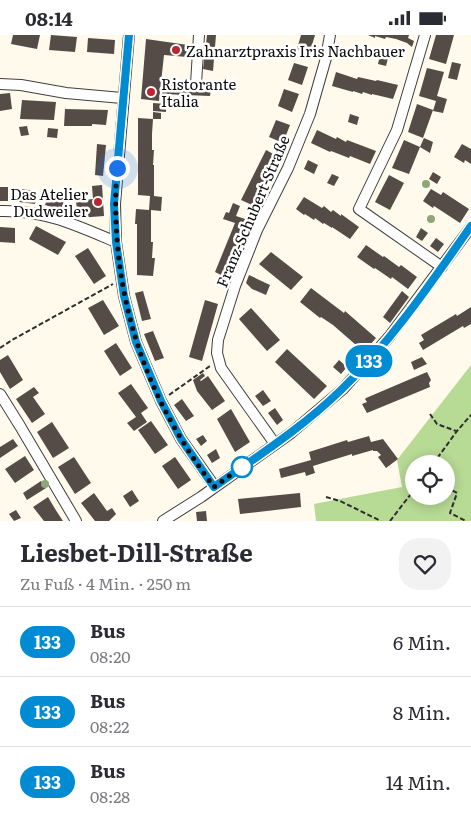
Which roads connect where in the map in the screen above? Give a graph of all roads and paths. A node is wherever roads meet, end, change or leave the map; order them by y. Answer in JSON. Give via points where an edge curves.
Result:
{"nodes":[{"id":1,"x":128,"y":35,"type":"edge"},
{"id":2,"x":199,"y":35,"type":"edge"},
{"id":3,"x":330,"y":35,"type":"edge"},
{"id":4,"x":425,"y":35,"type":"edge"},
{"id":5,"x":0,"y":84,"type":"edge"},
{"id":6,"x":196,"y":84,"type":"dead end"},
{"id":7,"x":122,"y":99,"type":"junction"},
{"id":8,"x":0,"y":211,"type":"edge"},
{"id":9,"x":471,"y":227,"type":"edge"},
{"id":10,"x":116,"y":242,"type":"junction"},
{"id":11,"x":442,"y":267,"type":"junction"},
{"id":12,"x":121,"y":279,"type":"junction"},
{"id":13,"x":0,"y":348,"type":"edge"},
{"id":14,"x":218,"y":360,"type":"junction"},
{"id":15,"x":0,"y":395,"type":"edge"},
{"id":16,"x":161,"y":401,"type":"junction"},
{"id":17,"x":430,"y":414,"type":"dead end"},
{"id":18,"x":470,"y":417,"type":"edge"},
{"id":19,"x":456,"y":431,"type":"junction"},
{"id":20,"x":275,"y":444,"type":"junction"},
{"id":21,"x":439,"y":455,"type":"edge"},
{"id":22,"x":214,"y":487,"type":"junction"},
{"id":23,"x":326,"y":497,"type":"dead end"},
{"id":24,"x":405,"y":502,"type":"edge"},
{"id":25,"x":453,"y":505,"type":"edge"},
{"id":26,"x":76,"y":521,"type":"edge"},
{"id":27,"x":163,"y":521,"type":"edge"},
{"id":28,"x":381,"y":521,"type":"edge"},
{"id":29,"x":390,"y":521,"type":"edge"},
{"id":30,"x":466,"y":521,"type":"edge"}],
"edges":[{"from":1,"to":7,"type":"street"},
{"from":2,"to":6,"type":"street"},
{"from":3,"to":14,"type":"street","name":"Franz-Schubert-Straße","via":[[310,114],[232,293],[218,340]]},
{"from":4,"to":11,"type":"street","via":[[397,130],[359,209]]},
{"from":5,"to":7,"type":"street"},
{"from":7,"to":10,"type":"street","via":[[114,204]]},
{"from":8,"to":10,"type":"street","via":[[28,211],[43,215]]},
{"from":9,"to":11,"type":"street"},
{"from":10,"to":12,"type":"street"},
{"from":11,"to":20,"type":"street","via":[[393,333],[361,369],[322,407]]},
{"from":12,"to":13,"type":"path"},
{"from":12,"to":16,"type":"street","via":[[136,342]]},
{"from":14,"to":16,"type":"path"},
{"from":14,"to":20,"type":"street"},
{"from":15,"to":26,"type":"street"},
{"from":16,"to":22,"type":"street","via":[[181,439]]},
{"from":17,"to":19,"type":"path","via":[[437,424]]},
{"from":18,"to":19,"type":"path"},
{"from":19,"to":21,"type":"path"},
{"from":20,"to":22,"type":"street"},
{"from":22,"to":27,"type":"street"},
{"from":23,"to":28,"type":"path"},
{"from":24,"to":29,"type":"path"},
{"from":25,"to":30,"type":"path","via":[[450,513]]}]}
